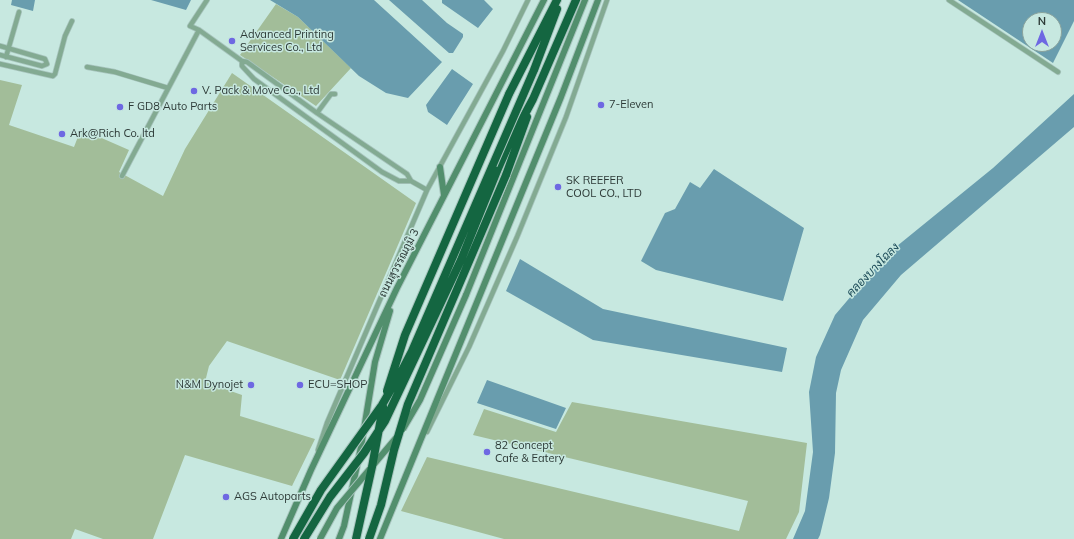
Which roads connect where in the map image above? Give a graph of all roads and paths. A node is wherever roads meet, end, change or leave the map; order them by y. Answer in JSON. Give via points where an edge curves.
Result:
{"nodes":[{"id":1,"x":207,"y":0,"type":"edge"},
{"id":2,"x":528,"y":0,"type":"edge"},
{"id":3,"x":544,"y":0,"type":"edge"},
{"id":4,"x":557,"y":0,"type":"edge"},
{"id":5,"x":561,"y":0,"type":"edge"},
{"id":6,"x":576,"y":0,"type":"edge"},
{"id":7,"x":585,"y":0,"type":"edge"},
{"id":8,"x":598,"y":0,"type":"edge"},
{"id":9,"x":607,"y":0,"type":"edge"},
{"id":10,"x":949,"y":0,"type":"edge"},
{"id":11,"x":19,"y":12,"type":"dead end"},
{"id":12,"x":72,"y":22,"type":"dead end"},
{"id":13,"x":199,"y":30,"type":"junction"},
{"id":14,"x":0,"y":46,"type":"edge"},
{"id":15,"x":8,"y":49,"type":"junction"},
{"id":16,"x":0,"y":55,"type":"edge"},
{"id":17,"x":6,"y":57,"type":"junction"},
{"id":18,"x":242,"y":62,"type":"junction"},
{"id":19,"x":0,"y":64,"type":"edge"},
{"id":20,"x":87,"y":66,"type":"dead end"},
{"id":21,"x":1058,"y":72,"type":"dead end"},
{"id":22,"x":168,"y":88,"type":"junction"},
{"id":23,"x":335,"y":94,"type":"dead end"},
{"id":24,"x":533,"y":99,"type":"junction"},
{"id":25,"x":317,"y":113,"type":"junction"},
{"id":26,"x":440,"y":167,"type":"junction"},
{"id":27,"x":122,"y":176,"type":"dead end"},
{"id":28,"x":411,"y":181,"type":"junction"},
{"id":29,"x":428,"y":190,"type":"junction"},
{"id":30,"x":444,"y":195,"type":"junction"},
{"id":31,"x":397,"y":288,"type":"junction"},
{"id":32,"x":311,"y":470,"type":"junction"},
{"id":33,"x":405,"y":476,"type":"junction"},
{"id":34,"x":281,"y":539,"type":"edge"},
{"id":35,"x":294,"y":539,"type":"edge"},
{"id":36,"x":304,"y":539,"type":"edge"},
{"id":37,"x":320,"y":539,"type":"edge"},
{"id":38,"x":339,"y":539,"type":"edge"},
{"id":39,"x":356,"y":539,"type":"edge"},
{"id":40,"x":369,"y":539,"type":"edge"},
{"id":41,"x":380,"y":539,"type":"edge"}],
"edges":[{"from":1,"to":13,"type":"street","via":[[190,26]]},
{"from":2,"to":26,"type":"street"},
{"from":3,"to":30,"type":"main road","name":"ถนนสุวรรณภูมิ 3"},
{"from":4,"to":39,"type":"highway","bridge":true,"via":[[506,101],[405,335],[382,410]]},
{"from":5,"to":35,"type":"highway","bridge":true,"via":[[534,70],[412,351],[382,405],[321,490]]},
{"from":6,"to":24,"type":"highway"},
{"from":7,"to":37,"type":"main road","bridge":true,"via":[[466,295],[420,400],[401,432],[337,508]]},
{"from":8,"to":33,"type":"main road"},
{"from":9,"to":33,"type":"street","via":[[582,74],[517,237],[469,347]]},
{"from":10,"to":21,"type":"street"},
{"from":11,"to":15,"type":"street"},
{"from":12,"to":19,"type":"street","via":[[53,76]]},
{"from":13,"to":18,"type":"street"},
{"from":13,"to":22,"type":"street"},
{"from":14,"to":15,"type":"street"},
{"from":15,"to":17,"type":"street"},
{"from":15,"to":17,"type":"street","via":[[45,60],[47,64],[43,66]]},
{"from":16,"to":17,"type":"street"},
{"from":18,"to":25,"type":"street","via":[[247,62]]},
{"from":18,"to":28,"type":"street","via":[[242,66],[254,79],[382,172],[399,181]]},
{"from":20,"to":22,"type":"street"},
{"from":22,"to":27,"type":"street"},
{"from":23,"to":25,"type":"street","via":[[331,94]]},
{"from":24,"to":36,"type":"highway","bridge":true,"via":[[509,144],[461,260],[390,411],[375,437],[330,497]]},
{"from":24,"to":40,"type":"highway","bridge":true,"via":[[506,175],[408,404],[381,505]]},
{"from":25,"to":28,"type":"street","via":[[406,174]]},
{"from":26,"to":29,"type":"street"},
{"from":26,"to":30,"type":"main road"},
{"from":28,"to":29,"type":"street"},
{"from":29,"to":32,"type":"street","via":[[327,423]]},
{"from":30,"to":31,"type":"main road","name":"ถนนสุวรรณภูมิ 3"},
{"from":31,"to":32,"type":"main road","name":"ถนนสุวรรณภูมิ 3"},
{"from":31,"to":38,"type":"main road","via":[[375,362],[361,446]]},
{"from":32,"to":34,"type":"main road","name":"ถนนสุวรรณภูมิ 3"},
{"from":33,"to":41,"type":"main road"}]}
